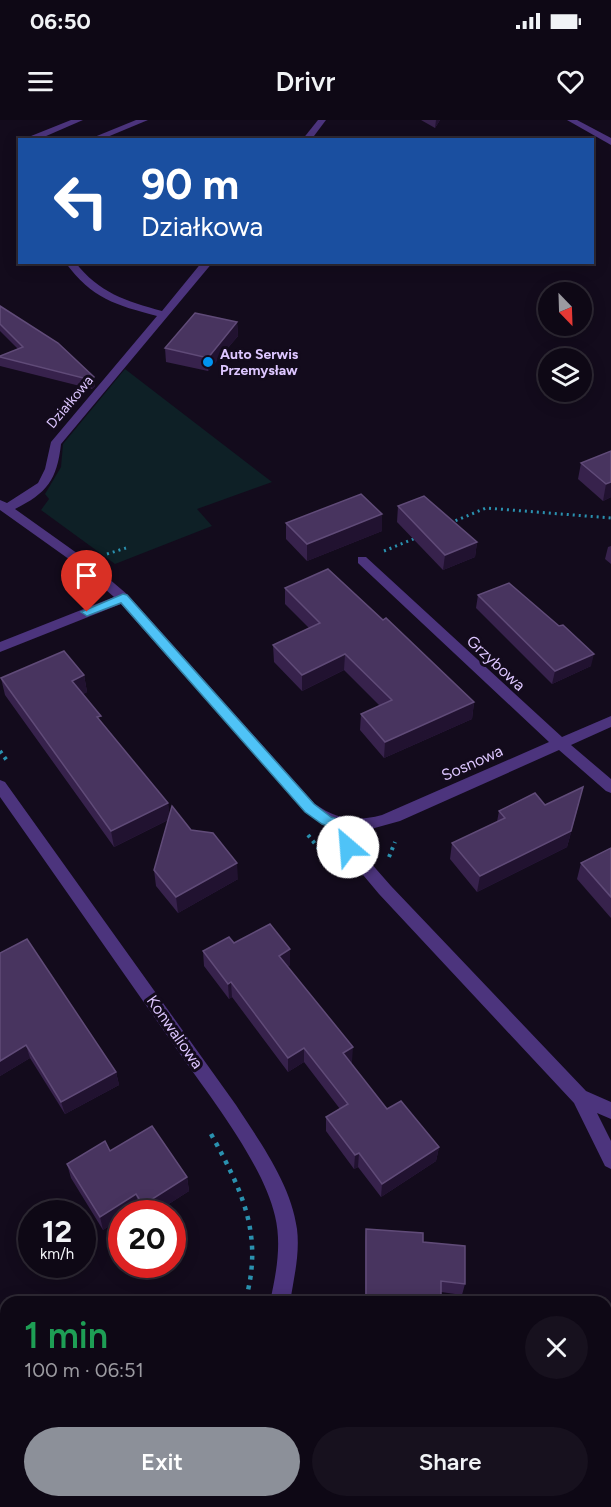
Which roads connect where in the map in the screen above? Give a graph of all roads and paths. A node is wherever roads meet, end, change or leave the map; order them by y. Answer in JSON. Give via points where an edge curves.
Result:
{"nodes":[{"id":1,"x":79,"y":120,"type":"edge"},
{"id":2,"x":144,"y":120,"type":"edge"},
{"id":3,"x":322,"y":120,"type":"edge"},
{"id":4,"x":571,"y":120,"type":"edge"},
{"id":5,"x":30,"y":138,"type":"edge"},
{"id":6,"x":97,"y":138,"type":"edge"},
{"id":7,"x":308,"y":138,"type":"edge"},
{"id":8,"x":611,"y":142,"type":"edge"},
{"id":9,"x":71,"y":264,"type":"edge"},
{"id":10,"x":206,"y":264,"type":"edge"},
{"id":11,"x":163,"y":314,"type":"junction"},
{"id":12,"x":3,"y":506,"type":"edge"},
{"id":13,"x":611,"y":518,"type":"edge"},
{"id":14,"x":445,"y":525,"type":"edge"},
{"id":15,"x":424,"y":534,"type":"edge"},
{"id":16,"x":126,"y":548,"type":"dead end"},
{"id":17,"x":100,"y":557,"type":"dead end"},
{"id":18,"x":362,"y":560,"type":"joint"},
{"id":19,"x":123,"y":598,"type":"junction"},
{"id":20,"x":0,"y":647,"type":"edge"},
{"id":21,"x":611,"y":720,"type":"edge"},
{"id":22,"x":560,"y":743,"type":"junction"},
{"id":23,"x":0,"y":786,"type":"edge"},
{"id":24,"x":611,"y":787,"type":"edge"},
{"id":25,"x":345,"y":826,"type":"junction"},
{"id":26,"x":307,"y":835,"type":"dead end"},
{"id":27,"x":330,"y":861,"type":"dead end"},
{"id":28,"x":580,"y":1097,"type":"junction"},
{"id":29,"x":611,"y":1111,"type":"edge"},
{"id":30,"x":206,"y":1126,"type":"dead end"},
{"id":31,"x":611,"y":1160,"type":"edge"},
{"id":32,"x":246,"y":1296,"type":"edge"},
{"id":33,"x":281,"y":1296,"type":"edge"}],
"edges":[{"from":1,"to":5,"type":"street"},
{"from":2,"to":6,"type":"street"},
{"from":3,"to":7,"type":"street"},
{"from":4,"to":8,"type":"street"},
{"from":9,"to":11,"type":"street","via":[[102,297]]},
{"from":10,"to":11,"type":"street","name":"Działkowa"},
{"from":11,"to":12,"type":"street","name":"Działkowa","via":[[55,444],[50,477],[44,485],[33,495]]},
{"from":12,"to":19,"type":"street","name":"Działkowa","via":[[84,564]]},
{"from":13,"to":14,"type":"path","via":[[486,508]]},
{"from":15,"to":18,"type":"path"},
{"from":16,"to":17,"type":"path"},
{"from":18,"to":22,"type":"street","name":"Grzybowa"},
{"from":19,"to":20,"type":"street"},
{"from":19,"to":25,"type":"street","name":"Działkowa","via":[[310,808],[326,820]]},
{"from":21,"to":22,"type":"street","name":"Sosnowa"},
{"from":22,"to":24,"type":"street","name":"Grzybowa"},
{"from":22,"to":25,"type":"street","name":"Sosnowa","via":[[395,817],[365,826]]},
{"from":23,"to":33,"type":"street","name":"Konwaliowa","via":[[254,1149],[287,1226],[288,1265]]},
{"from":25,"to":28,"type":"street","via":[[348,847],[385,890]]},
{"from":26,"to":27,"type":"path"},
{"from":28,"to":29,"type":"street"},
{"from":28,"to":31,"type":"street"},
{"from":30,"to":32,"type":"path","via":[[244,1195],[252,1223],[254,1259]]}]}
